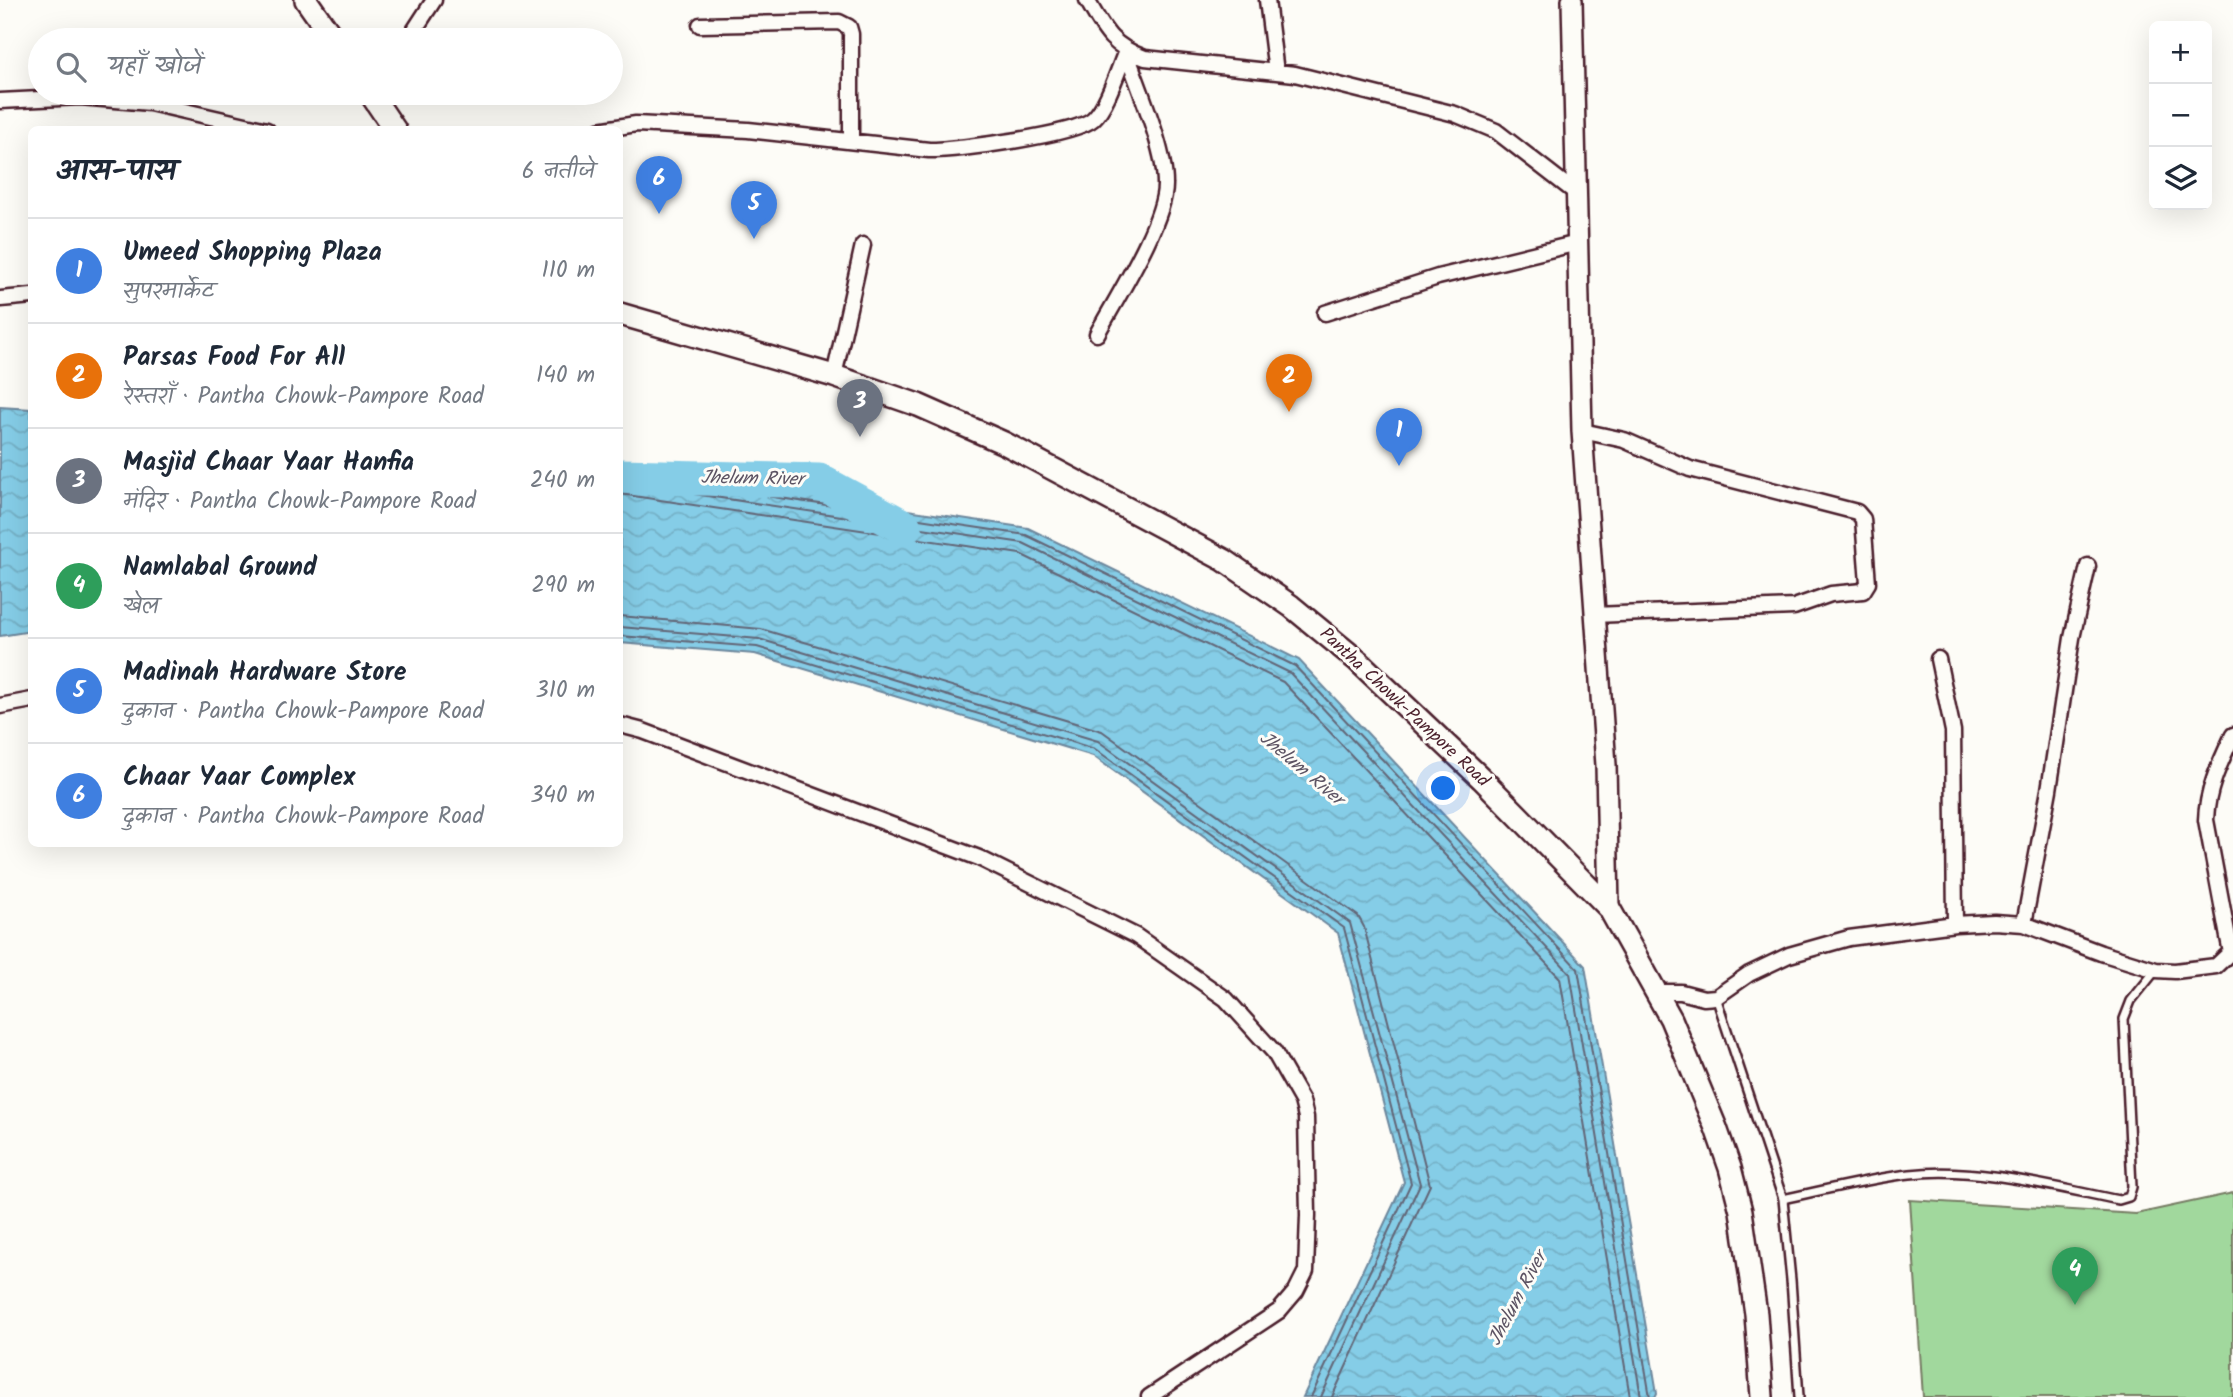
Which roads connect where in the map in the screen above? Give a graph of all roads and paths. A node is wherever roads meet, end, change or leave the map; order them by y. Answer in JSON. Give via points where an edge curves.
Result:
{"nodes":[{"id":1,"x":306,"y":0,"type":"edge"},
{"id":2,"x":433,"y":0,"type":"edge"},
{"id":3,"x":1087,"y":0,"type":"edge"},
{"id":4,"x":1266,"y":0,"type":"edge"},
{"id":5,"x":1572,"y":0,"type":"edge"},
{"id":6,"x":700,"y":24,"type":"dead end"},
{"id":7,"x":326,"y":28,"type":"edge"},
{"id":8,"x":416,"y":28,"type":"edge"},
{"id":9,"x":1126,"y":51,"type":"junction"},
{"id":10,"x":1276,"y":72,"type":"junction"},
{"id":11,"x":28,"y":100,"type":"edge"},
{"id":12,"x":0,"y":101,"type":"edge"},
{"id":13,"x":159,"y":105,"type":"edge"},
{"id":14,"x":379,"y":105,"type":"edge"},
{"id":15,"x":250,"y":126,"type":"edge"},
{"id":16,"x":392,"y":126,"type":"edge"},
{"id":17,"x":623,"y":127,"type":"edge"},
{"id":18,"x":851,"y":141,"type":"junction"},
{"id":19,"x":1576,"y":193,"type":"junction"},
{"id":20,"x":1578,"y":243,"type":"junction"},
{"id":21,"x":863,"y":245,"type":"dead end"},
{"id":22,"x":28,"y":296,"type":"edge"},
{"id":23,"x":1,"y":299,"type":"edge"},
{"id":24,"x":1325,"y":313,"type":"dead end"},
{"id":25,"x":623,"y":315,"type":"edge"},
{"id":26,"x":1097,"y":334,"type":"dead end"},
{"id":27,"x":834,"y":376,"type":"junction"},
{"id":28,"x":1581,"y":431,"type":"junction"},
{"id":29,"x":2088,"y":566,"type":"dead end"},
{"id":30,"x":1594,"y":615,"type":"junction"},
{"id":31,"x":1938,"y":659,"type":"dead end"},
{"id":32,"x":28,"y":701,"type":"edge"},
{"id":33,"x":0,"y":706,"type":"edge"},
{"id":34,"x":623,"y":726,"type":"edge"},
{"id":35,"x":2233,"y":735,"type":"edge"},
{"id":36,"x":1609,"y":908,"type":"junction"},
{"id":37,"x":1955,"y":924,"type":"junction"},
{"id":38,"x":2024,"y":924,"type":"junction"},
{"id":39,"x":2232,"y":957,"type":"edge"},
{"id":40,"x":2156,"y":970,"type":"junction"},
{"id":41,"x":1656,"y":992,"type":"junction"},
{"id":42,"x":1716,"y":997,"type":"junction"},
{"id":43,"x":1783,"y":1199,"type":"junction"},
{"id":44,"x":1149,"y":1397,"type":"edge"},
{"id":45,"x":1762,"y":1397,"type":"edge"},
{"id":46,"x":1799,"y":1397,"type":"edge"}],
"edges":[{"from":1,"to":7,"type":"main road"},
{"from":2,"to":8,"type":"street"},
{"from":3,"to":9,"type":"street","via":[[1109,37]]},
{"from":4,"to":10,"type":"street"},
{"from":5,"to":19,"type":"street"},
{"from":6,"to":18,"type":"street","via":[[845,24],[851,34]]},
{"from":9,"to":10,"type":"street","via":[[1145,58]]},
{"from":9,"to":18,"type":"street","via":[[1100,112],[1080,127],[954,150]]},
{"from":9,"to":26,"type":"street","via":[[1164,164],[1166,187],[1161,213]]},
{"from":10,"to":19,"type":"street","via":[[1349,86],[1475,121],[1496,131]]},
{"from":11,"to":12,"type":"street"},
{"from":13,"to":15,"type":"street"},
{"from":14,"to":16,"type":"main road"},
{"from":17,"to":18,"type":"street","via":[[748,130]]},
{"from":19,"to":20,"type":"street"},
{"from":20,"to":24,"type":"street","via":[[1438,277]]},
{"from":20,"to":28,"type":"street"},
{"from":21,"to":27,"type":"street"},
{"from":22,"to":23,"type":"street"},
{"from":25,"to":27,"type":"main road","name":"Pantha Chowk-Pampore Road"},
{"from":27,"to":36,"type":"main road","name":"Pantha Chowk-Pampore Road","via":[[918,405],[1004,443],[1224,560],[1280,598],[1358,661]]},
{"from":28,"to":30,"type":"street"},
{"from":28,"to":30,"type":"street","via":[[1624,440],[1690,470],[1857,512],[1863,519],[1868,583],[1863,591],[1831,594],[1794,607]]},
{"from":29,"to":38,"type":"street"},
{"from":30,"to":36,"type":"street","via":[[1606,765]]},
{"from":31,"to":37,"type":"street","via":[[1953,731]]},
{"from":32,"to":33,"type":"street"},
{"from":34,"to":44,"type":"street","via":[[979,859],[1136,936],[1226,999],[1274,1052],[1306,1117],[1306,1271],[1279,1311]]},
{"from":35,"to":39,"type":"street","via":[[2211,788],[2206,820]]},
{"from":36,"to":41,"type":"main road","name":"Pantha Chowk-Pampore Road"},
{"from":37,"to":38,"type":"street"},
{"from":37,"to":42,"type":"street","via":[[1849,938],[1789,955]]},
{"from":38,"to":40,"type":"street"},
{"from":39,"to":40,"type":"street","via":[[2216,966]]},
{"from":40,"to":43,"type":"lane","via":[[2131,1001],[2124,1019],[2129,1197],[2119,1200],[1957,1173],[1912,1174]]},
{"from":41,"to":42,"type":"street"},
{"from":41,"to":45,"type":"main road","name":"Pantha Chowk-Pampore Road","via":[[1717,1128],[1730,1168],[1756,1314]]},
{"from":42,"to":43,"type":"lane"},
{"from":43,"to":46,"type":"lane"}]}
